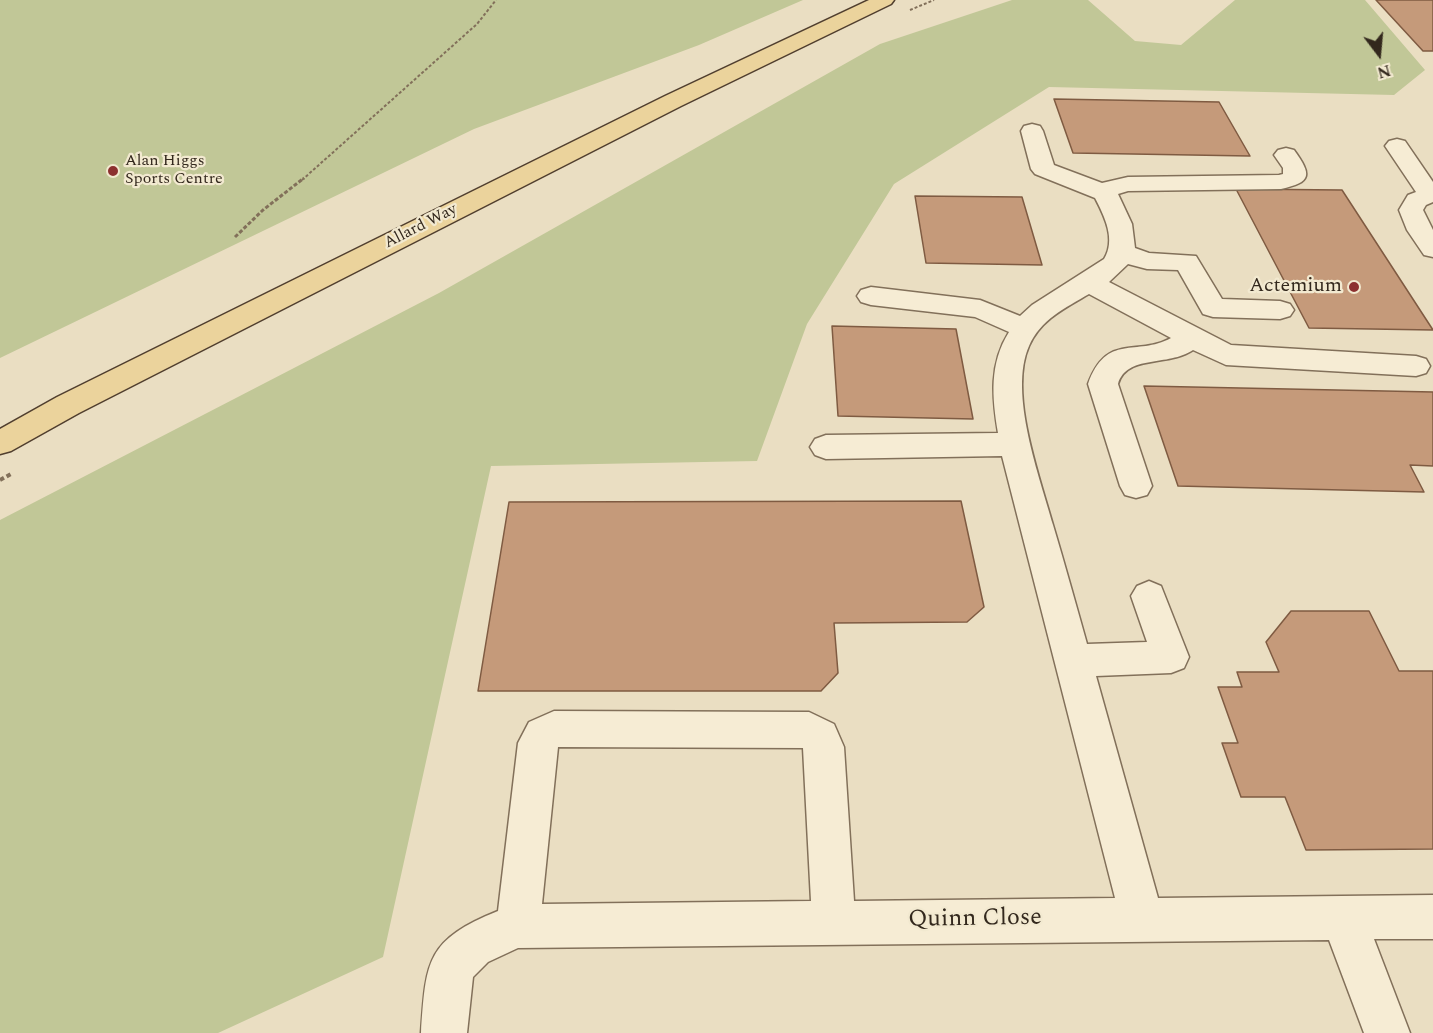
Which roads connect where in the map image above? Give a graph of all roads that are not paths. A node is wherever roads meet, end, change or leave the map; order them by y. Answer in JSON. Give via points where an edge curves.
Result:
{"nodes":[{"id":1,"x":884,"y":0,"type":"edge"},
{"id":2,"x":894,"y":0,"type":"edge"},
{"id":3,"x":845,"y":20,"type":"junction"},
{"id":4,"x":1032,"y":131,"type":"dead end"},
{"id":5,"x":1397,"y":147,"type":"dead end"},
{"id":6,"x":1286,"y":155,"type":"dead end"},
{"id":7,"x":1432,"y":194,"type":"edge"},
{"id":8,"x":1109,"y":201,"type":"junction"},
{"id":9,"x":1433,"y":249,"type":"edge"},
{"id":10,"x":1120,"y":252,"type":"junction"},
{"id":11,"x":1088,"y":282,"type":"junction"},
{"id":12,"x":872,"y":296,"type":"dead end"},
{"id":13,"x":1280,"y":310,"type":"dead end"},
{"id":14,"x":1026,"y":329,"type":"junction"},
{"id":15,"x":1191,"y":336,"type":"junction"},
{"id":16,"x":1416,"y":366,"type":"dead end"},
{"id":17,"x":0,"y":442,"type":"edge"},
{"id":18,"x":1015,"y":444,"type":"junction"},
{"id":19,"x":826,"y":447,"type":"dead end"},
{"id":20,"x":1136,"y":486,"type":"dead end"},
{"id":21,"x":1149,"y":596,"type":"dead end"},
{"id":22,"x":1075,"y":662,"type":"junction"},
{"id":23,"x":1343,"y":917,"type":"junction"},
{"id":24,"x":1433,"y":917,"type":"edge"},
{"id":25,"x":1142,"y":918,"type":"junction"},
{"id":26,"x":834,"y":922,"type":"junction"},
{"id":27,"x":518,"y":926,"type":"junction"},
{"id":28,"x":444,"y":1033,"type":"edge"},
{"id":29,"x":1387,"y":1033,"type":"edge"}],
"edges":[{"from":1,"to":3,"type":"main road","name":"Allard Way"},
{"from":2,"to":3,"type":"main road","name":"Allard Way"},
{"from":3,"to":17,"type":"main road","name":"Allard Way","via":[[652,111]]},
{"from":4,"to":8,"type":"street","via":[[1043,169]]},
{"from":5,"to":7,"type":"street","via":[[1420,183]]},
{"from":6,"to":8,"type":"street","via":[[1295,168],[1294,178],[1281,182],[1128,184],[1112,187]]},
{"from":7,"to":9,"type":"street","via":[[1417,200],[1411,210]]},
{"from":8,"to":10,"type":"street","via":[[1123,236]]},
{"from":10,"to":11,"type":"street","via":[[1119,259]]},
{"from":10,"to":13,"type":"street","via":[[1147,261],[1187,261],[1213,308]]},
{"from":11,"to":14,"type":"street","via":[[1033,318]]},
{"from":11,"to":15,"type":"street"},
{"from":12,"to":14,"type":"street","via":[[980,309]]},
{"from":14,"to":18,"type":"street","via":[[1014,347],[1007,387]]},
{"from":15,"to":16,"type":"street","via":[[1226,355]]},
{"from":15,"to":20,"type":"street","via":[[1175,348],[1132,355],[1105,373],[1103,384]]},
{"from":18,"to":19,"type":"street"},
{"from":18,"to":22,"type":"street"},
{"from":21,"to":22,"type":"street","via":[[1171,657]]},
{"from":22,"to":25,"type":"street"},
{"from":23,"to":24,"type":"street","name":"Quinn Close"},
{"from":23,"to":25,"type":"street","name":"Quinn Close"},
{"from":23,"to":29,"type":"street"},
{"from":25,"to":26,"type":"street","name":"Quinn Close"},
{"from":26,"to":27,"type":"street","name":"Quinn Close"},
{"from":26,"to":27,"type":"street","via":[[824,747],[820,736],[809,730],[554,729],[538,743]]},
{"from":27,"to":28,"type":"street","via":[[483,940],[459,956],[450,976]]}]}
